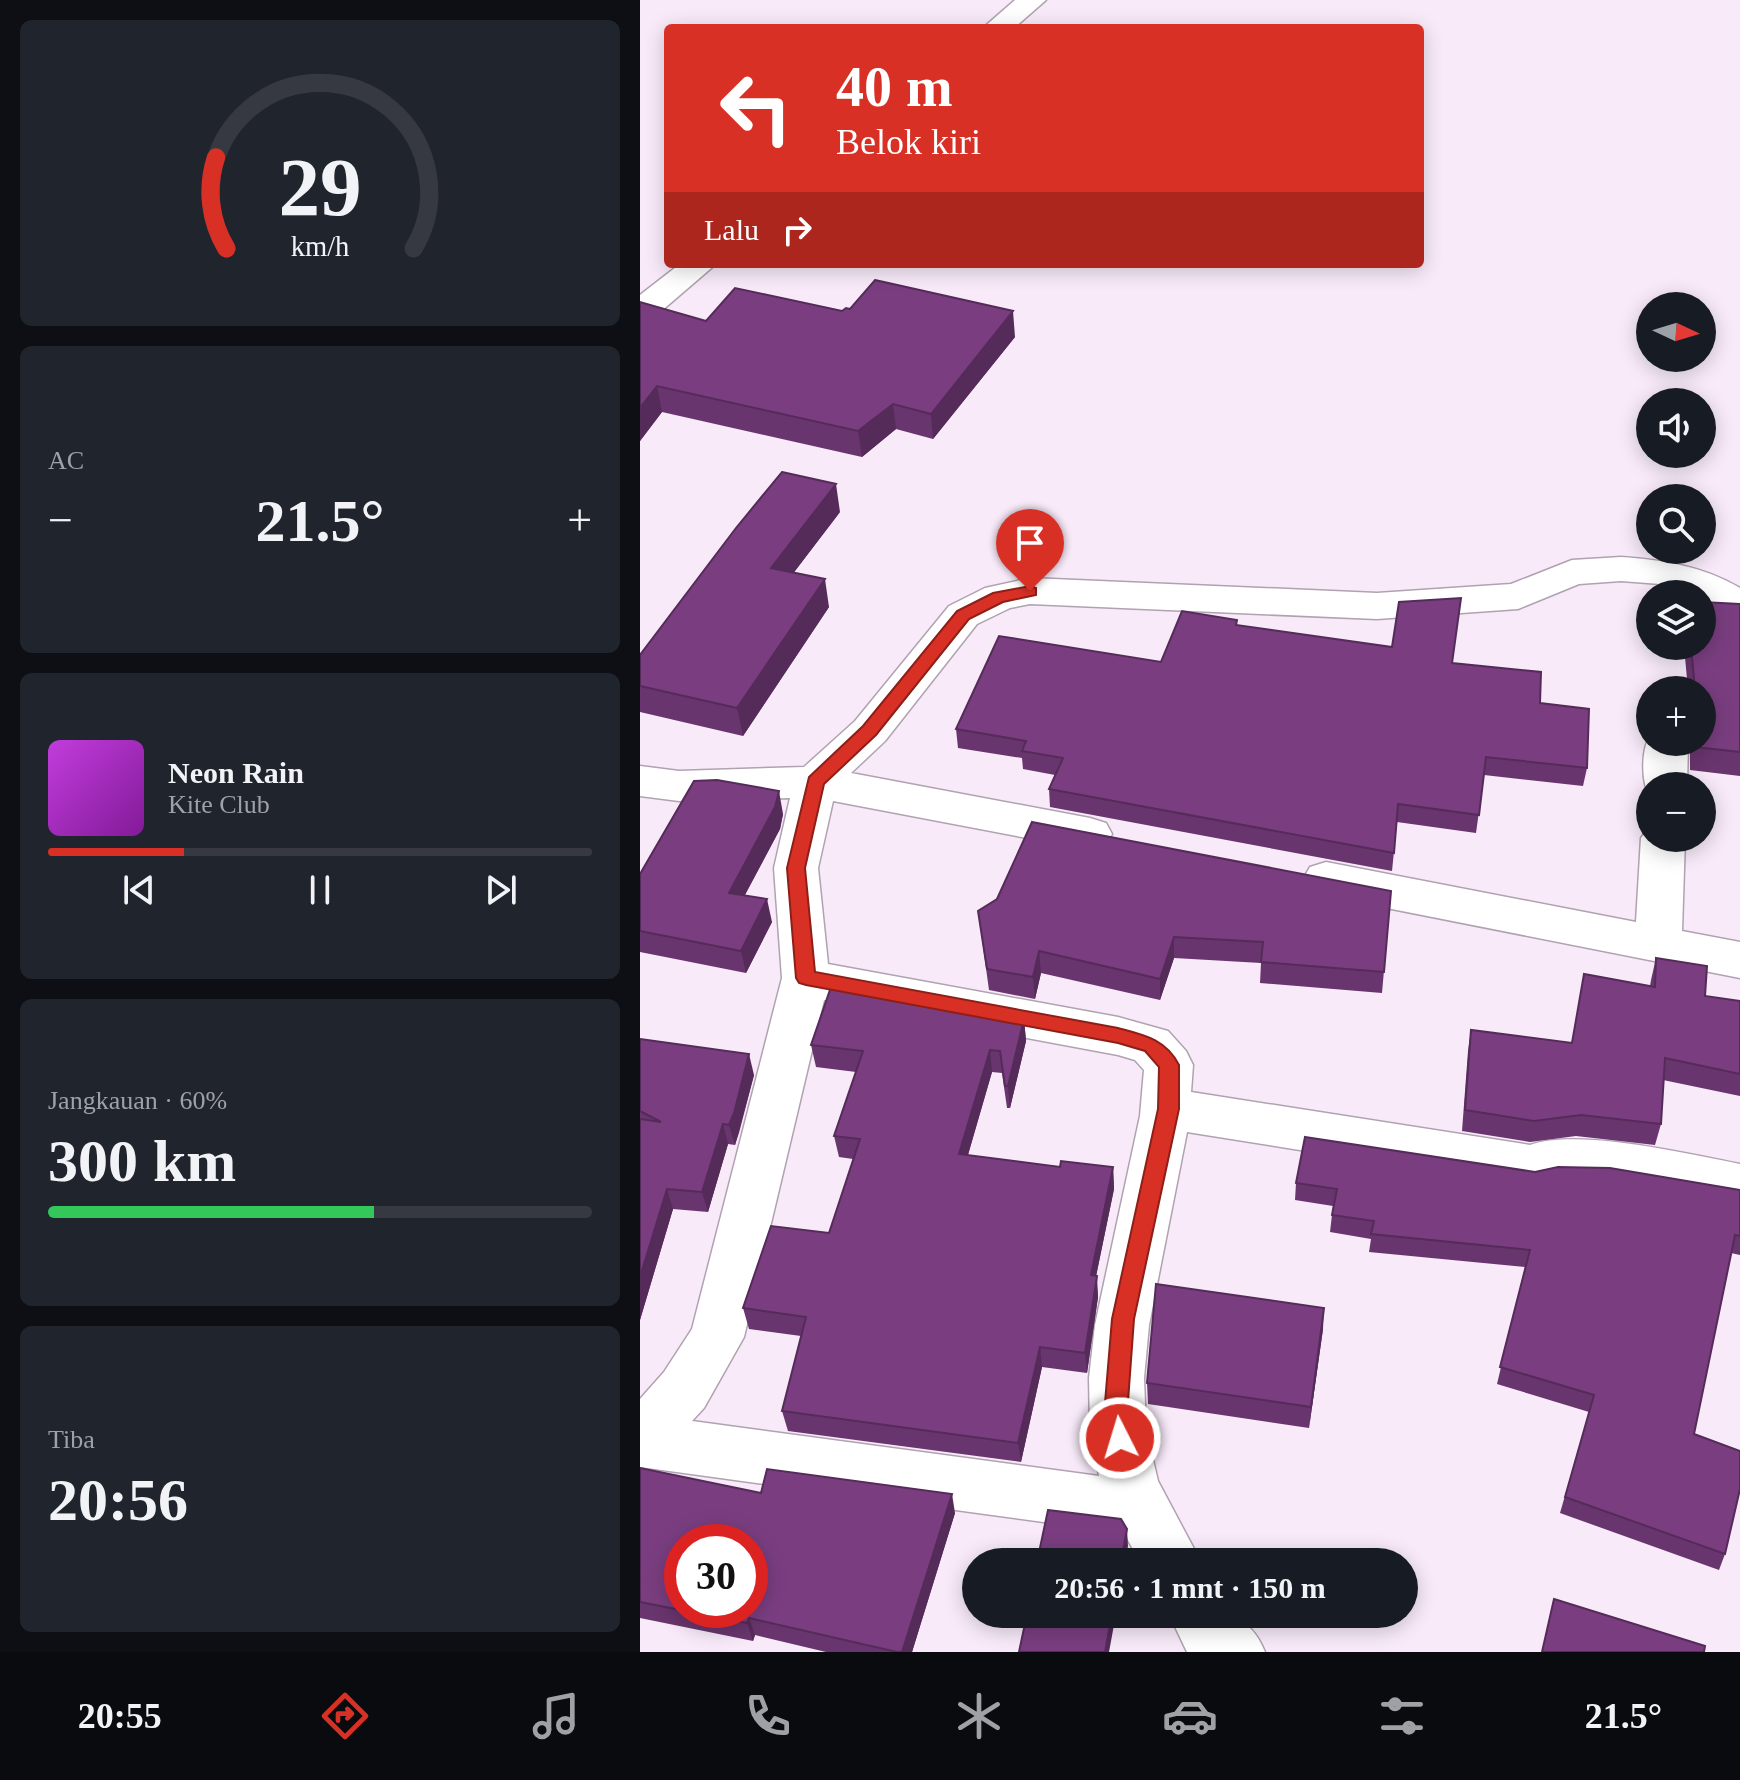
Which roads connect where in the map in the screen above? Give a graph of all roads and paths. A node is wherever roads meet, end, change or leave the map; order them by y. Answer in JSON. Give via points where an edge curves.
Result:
{"nodes":[{"id":1,"x":1032,"y":0,"type":"edge"},
{"id":2,"x":1002,"y":24,"type":"edge"},
{"id":3,"x":695,"y":268,"type":"edge"},
{"id":4,"x":640,"y":312,"type":"edge"},
{"id":5,"x":1740,"y":605,"type":"edge"},
{"id":6,"x":640,"y":781,"type":"edge"},
{"id":7,"x":815,"y":782,"type":"junction"},
{"id":8,"x":1128,"y":841,"type":"edge"},
{"id":9,"x":1662,"y":852,"type":"edge"},
{"id":10,"x":1284,"y":871,"type":"edge"},
{"id":11,"x":1658,"y":942,"type":"junction"},
{"id":12,"x":1740,"y":960,"type":"edge"},
{"id":13,"x":806,"y":978,"type":"junction"},
{"id":14,"x":1169,"y":1109,"type":"junction"},
{"id":15,"x":1740,"y":1185,"type":"edge"},
{"id":16,"x":640,"y":1440,"type":"edge"},
{"id":17,"x":1144,"y":1509,"type":"junction"},
{"id":18,"x":1165,"y":1548,"type":"edge"},
{"id":19,"x":1207,"y":1628,"type":"edge"},
{"id":20,"x":1235,"y":1652,"type":"edge"}],
"edges":[{"from":1,"to":2,"type":"street"},
{"from":3,"to":4,"type":"street"},
{"from":5,"to":7,"type":"street","via":[[1711,588],[1664,572],[1621,569],[1572,572],[1518,596],[1377,606],[1030,591],[999,597],[963,615],[870,731]]},
{"from":6,"to":7,"type":"street","via":[[679,786]]},
{"from":7,"to":8,"type":"street"},
{"from":7,"to":13,"type":"street","via":[[796,868]]},
{"from":9,"to":11,"type":"street"},
{"from":10,"to":11,"type":"street"},
{"from":11,"to":12,"type":"street"},
{"from":13,"to":14,"type":"street","via":[[1151,1045],[1169,1065]]},
{"from":13,"to":16,"type":"street","via":[[717,1337],[684,1390]]},
{"from":14,"to":15,"type":"street","via":[[1532,1166],[1547,1160],[1627,1165]]},
{"from":14,"to":17,"type":"street","via":[[1123,1319],[1115,1415],[1129,1482]]},
{"from":16,"to":17,"type":"street"},
{"from":17,"to":18,"type":"street"},
{"from":19,"to":20,"type":"street"}]}
